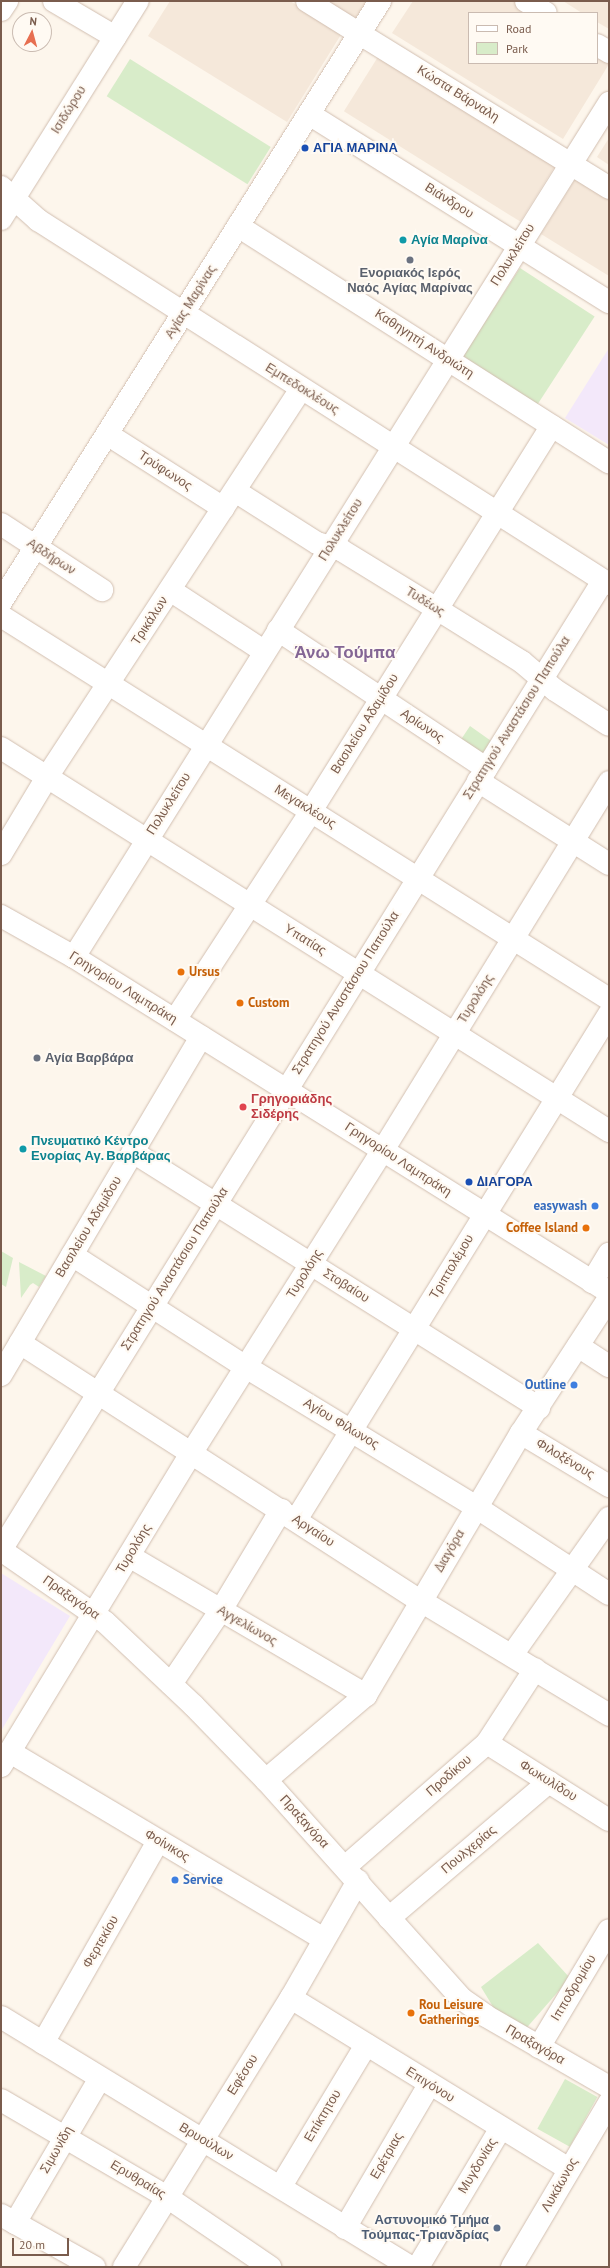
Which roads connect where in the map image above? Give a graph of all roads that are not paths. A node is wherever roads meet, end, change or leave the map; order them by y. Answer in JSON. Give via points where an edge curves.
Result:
{"nodes":[{"id":1,"x":7,"y":1,"type":"edge"},
{"id":2,"x":54,"y":1,"type":"edge"},
{"id":3,"x":138,"y":1,"type":"edge"},
{"id":4,"x":307,"y":1,"type":"edge"},
{"id":5,"x":380,"y":1,"type":"edge"},
{"id":6,"x":1,"y":10,"type":"edge"},
{"id":7,"x":360,"y":34,"type":"junction"},
{"id":8,"x":115,"y":37,"type":"junction"},
{"id":9,"x":598,"y":46,"type":"edge"},
{"id":10,"x":609,"y":52,"type":"edge"},
{"id":11,"x":609,"y":103,"type":"edge"},
{"id":12,"x":309,"y":114,"type":"junction"},
{"id":13,"x":571,"y":164,"type":"junction"},
{"id":14,"x":609,"y":188,"type":"edge"},
{"id":15,"x":7,"y":193,"type":"edge"},
{"id":16,"x":1,"y":219,"type":"edge"},
{"id":17,"x":238,"y":226,"type":"junction"},
{"id":18,"x":520,"y":245,"type":"junction"},
{"id":19,"x":609,"y":302,"type":"edge"},
{"id":20,"x":183,"y":314,"type":"junction"},
{"id":21,"x":448,"y":360,"type":"junction"},
{"id":22,"x":301,"y":389,"type":"junction"},
{"id":23,"x":552,"y":426,"type":"junction"},
{"id":24,"x":107,"y":434,"type":"junction"},
{"id":25,"x":394,"y":446,"type":"junction"},
{"id":26,"x":609,"y":462,"type":"edge"},
{"id":27,"x":229,"y":499,"type":"junction"},
{"id":28,"x":498,"y":512,"type":"junction"},
{"id":29,"x":1,"y":524,"type":"edge"},
{"id":30,"x":36,"y":547,"type":"junction"},
{"id":31,"x":331,"y":547,"type":"junction"},
{"id":32,"x":606,"y":583,"type":"edge"},
{"id":33,"x":102,"y":590,"type":"dead end"},
{"id":34,"x":170,"y":590,"type":"junction"},
{"id":35,"x":1,"y":602,"type":"edge"},
{"id":36,"x":437,"y":609,"type":"junction"},
{"id":37,"x":1,"y":616,"type":"edge"},
{"id":38,"x":278,"y":630,"type":"junction"},
{"id":39,"x":264,"y":652,"type":"junction"},
{"id":40,"x":542,"y":679,"type":"junction"},
{"id":41,"x":108,"y":684,"type":"junction"},
{"id":42,"x":381,"y":699,"type":"junction"},
{"id":43,"x":609,"y":725,"type":"edge"},
{"id":44,"x":206,"y":746,"type":"junction"},
{"id":45,"x":1,"y":748,"type":"edge"},
{"id":46,"x":482,"y":775,"type":"junction"},
{"id":47,"x":47,"y":777,"type":"junction"},
{"id":48,"x":609,"y":782,"type":"edge"},
{"id":49,"x":311,"y":811,"type":"junction"},
{"id":50,"x":146,"y":840,"type":"junction"},
{"id":51,"x":572,"y":841,"type":"junction"},
{"id":52,"x":1,"y":854,"type":"edge"},
{"id":53,"x":609,"y":864,"type":"edge"},
{"id":54,"x":417,"y":878,"type":"junction"},
{"id":55,"x":249,"y":905,"type":"junction"},
{"id":56,"x":1,"y":916,"type":"edge"},
{"id":57,"x":513,"y":938,"type":"junction"},
{"id":58,"x":74,"y":957,"type":"junction"},
{"id":59,"x":358,"y":974,"type":"junction"},
{"id":60,"x":609,"y":999,"type":"edge"},
{"id":61,"x":609,"y":1014,"type":"edge"},
{"id":62,"x":175,"y":1020,"type":"junction"},
{"id":63,"x":454,"y":1034,"type":"junction"},
{"id":64,"x":201,"y":1037,"type":"junction"},
{"id":65,"x":286,"y":1089,"type":"junction"},
{"id":66,"x":556,"y":1098,"type":"junction"},
{"id":67,"x":609,"y":1131,"type":"edge"},
{"id":68,"x":383,"y":1150,"type":"junction"},
{"id":69,"x":133,"y":1152,"type":"junction"},
{"id":70,"x":216,"y":1204,"type":"junction"},
{"id":71,"x":484,"y":1215,"type":"junction"},
{"id":72,"x":609,"y":1254,"type":"edge"},
{"id":73,"x":72,"y":1255,"type":"junction"},
{"id":74,"x":312,"y":1264,"type":"junction"},
{"id":75,"x":601,"y":1287,"type":"edge"},
{"id":76,"x":609,"y":1298,"type":"edge"},
{"id":77,"x":151,"y":1307,"type":"junction"},
{"id":78,"x":414,"y":1329,"type":"junction"},
{"id":79,"x":20,"y":1343,"type":"junction"},
{"id":80,"x":578,"y":1346,"type":"junction"},
{"id":81,"x":246,"y":1366,"type":"junction"},
{"id":82,"x":609,"y":1366,"type":"edge"},
{"id":83,"x":1,"y":1375,"type":"edge"},
{"id":84,"x":97,"y":1392,"type":"junction"},
{"id":85,"x":539,"y":1408,"type":"junction"},
{"id":86,"x":352,"y":1430,"type":"junction"},
{"id":87,"x":521,"y":1433,"type":"junction"},
{"id":88,"x":192,"y":1452,"type":"junction"},
{"id":89,"x":609,"y":1486,"type":"edge"},
{"id":90,"x":476,"y":1507,"type":"junction"},
{"id":91,"x":289,"y":1515,"type":"junction"},
{"id":92,"x":609,"y":1518,"type":"edge"},
{"id":93,"x":1,"y":1550,"type":"edge"},
{"id":94,"x":129,"y":1556,"type":"junction"},
{"id":95,"x":571,"y":1569,"type":"junction"},
{"id":96,"x":609,"y":1594,"type":"edge"},
{"id":97,"x":421,"y":1601,"type":"junction"},
{"id":98,"x":221,"y":1610,"type":"junction"},
{"id":99,"x":94,"y":1614,"type":"junction"},
{"id":100,"x":512,"y":1655,"type":"junction"},
{"id":101,"x":535,"y":1669,"type":"junction"},
{"id":102,"x":171,"y":1684,"type":"junction"},
{"id":103,"x":366,"y":1695,"type":"junction"},
{"id":104,"x":608,"y":1711,"type":"edge"},
{"id":105,"x":487,"y":1743,"type":"junction"},
{"id":106,"x":5,"y":1759,"type":"edge"},
{"id":107,"x":266,"y":1780,"type":"junction"},
{"id":108,"x":549,"y":1782,"type":"junction"},
{"id":109,"x":609,"y":1820,"type":"edge"},
{"id":110,"x":158,"y":1841,"type":"junction"},
{"id":111,"x":352,"y":1874,"type":"junction"},
{"id":112,"x":389,"y":1918,"type":"junction"},
{"id":113,"x":609,"y":1930,"type":"edge"},
{"id":114,"x":324,"y":1939,"type":"junction"},
{"id":115,"x":291,"y":1998,"type":"junction"},
{"id":116,"x":1,"y":2017,"type":"edge"},
{"id":117,"x":43,"y":2043,"type":"junction"},
{"id":118,"x":366,"y":2045,"type":"junction"},
{"id":119,"x":539,"y":2047,"type":"junction"},
{"id":120,"x":100,"y":2078,"type":"junction"},
{"id":121,"x":429,"y":2084,"type":"junction"},
{"id":122,"x":609,"y":2087,"type":"edge"},
{"id":123,"x":1,"y":2100,"type":"edge"},
{"id":124,"x":609,"y":2103,"type":"edge"},
{"id":125,"x":501,"y":2128,"type":"junction"},
{"id":126,"x":64,"y":2136,"type":"junction"},
{"id":127,"x":203,"y":2140,"type":"junction"},
{"id":128,"x":569,"y":2169,"type":"junction"},
{"id":129,"x":281,"y":2186,"type":"junction"},
{"id":130,"x":167,"y":2197,"type":"junction"},
{"id":131,"x":8,"y":2219,"type":"edge"},
{"id":132,"x":345,"y":2228,"type":"junction"},
{"id":133,"x":66,"y":2259,"type":"edge"},
{"id":134,"x":94,"y":2267,"type":"edge"},
{"id":135,"x":124,"y":2267,"type":"edge"},
{"id":136,"x":270,"y":2267,"type":"edge"},
{"id":137,"x":410,"y":2267,"type":"edge"},
{"id":138,"x":418,"y":2267,"type":"edge"},
{"id":139,"x":512,"y":2267,"type":"edge"}],
"edges":[{"from":1,"to":6,"type":"street"},
{"from":2,"to":8,"type":"street"},
{"from":3,"to":8,"type":"street","name":"Ισιδώρου"},
{"from":4,"to":7,"type":"street","name":"Κώστα Βάρναλη"},
{"from":5,"to":7,"type":"street","name":"Αγίας Μαρίνας"},
{"from":7,"to":12,"type":"street","name":"Αγίας Μαρίνας"},
{"from":7,"to":13,"type":"street","name":"Κώστα Βάρναλη"},
{"from":8,"to":15,"type":"street","name":"Ισιδώρου"},
{"from":9,"to":10,"type":"street"},
{"from":11,"to":13,"type":"street","name":"Πολυκλείτου"},
{"from":12,"to":17,"type":"street","name":"Αγίας Μαρίνας"},
{"from":12,"to":18,"type":"street","name":"Βιάνδρου"},
{"from":13,"to":14,"type":"street","name":"Κώστα Βάρναλη"},
{"from":13,"to":18,"type":"street","name":"Πολυκλείτου"},
{"from":15,"to":16,"type":"street","name":"Ισιδώρου"},
{"from":15,"to":20,"type":"street","name":"Εμπεδοκλέους","via":[[38,220]]},
{"from":17,"to":20,"type":"street","name":"Αγίας Μαρίνας"},
{"from":17,"to":21,"type":"street","name":"Καθηγητή Ανδριώτη"},
{"from":18,"to":19,"type":"street","name":"Βιάνδρου"},
{"from":18,"to":21,"type":"street","name":"Πολυκλείτου"},
{"from":20,"to":22,"type":"street","name":"Εμπεδοκλέους"},
{"from":20,"to":24,"type":"street","name":"Αγίας Μαρίνας"},
{"from":21,"to":23,"type":"street","name":"Καθηγητή Ανδριώτη"},
{"from":21,"to":25,"type":"street","name":"Πολυκλείτου"},
{"from":22,"to":25,"type":"street","name":"Εμπεδοκλέους"},
{"from":22,"to":27,"type":"street","name":"Τρικάλων"},
{"from":23,"to":26,"type":"street","name":"Καθηγητή Ανδριώτη"},
{"from":23,"to":28,"type":"street","name":"Βασιλείου Αδαμίδου"},
{"from":24,"to":27,"type":"street","name":"Τρύφωνος"},
{"from":24,"to":30,"type":"street","name":"Αγίας Μαρίνας"},
{"from":25,"to":28,"type":"street","name":"Εμπεδοκλέους"},
{"from":25,"to":31,"type":"street","name":"Πολυκλείτου"},
{"from":27,"to":31,"type":"street","name":"Τυδέως","via":[[317,543]]},
{"from":27,"to":34,"type":"street","name":"Τρικάλων"},
{"from":28,"to":32,"type":"street","name":"Εμπεδοκλέους"},
{"from":28,"to":36,"type":"street","name":"Βασιλείου Αδαμίδου"},
{"from":29,"to":30,"type":"street","name":"Αβδήρων"},
{"from":30,"to":33,"type":"street","name":"Αβδήρων"},
{"from":30,"to":35,"type":"street","name":"Αγίας Μαρίνας"},
{"from":31,"to":36,"type":"street","name":"Τυδέως","via":[[342,550]]},
{"from":31,"to":38,"type":"street","name":"Πολυκλείτου"},
{"from":32,"to":40,"type":"street","name":"Στρατηγού Αναστάσιου Παπούλα"},
{"from":34,"to":39,"type":"street"},
{"from":34,"to":41,"type":"street","name":"Τρικάλων"},
{"from":36,"to":40,"type":"street","name":"Τυδέως","via":[[522,662]]},
{"from":36,"to":42,"type":"street","name":"Βασιλείου Αδαμίδου"},
{"from":37,"to":41,"type":"street","name":"Μεγακλέους"},
{"from":38,"to":39,"type":"street","name":"Πολυκλείτου"},
{"from":38,"to":42,"type":"street","name":"Αρίωνος"},
{"from":39,"to":44,"type":"street","name":"Πολυκλείτου"},
{"from":40,"to":43,"type":"street","name":"Τυδέως"},
{"from":40,"to":46,"type":"street","name":"Στρατηγού Αναστάσιου Παπούλα"},
{"from":41,"to":44,"type":"street","name":"Μεγακλέους"},
{"from":41,"to":47,"type":"street","name":"Τρικάλων"},
{"from":42,"to":46,"type":"street","name":"Αρίωνος"},
{"from":42,"to":49,"type":"street","name":"Βασιλείου Αδαμίδου"},
{"from":44,"to":49,"type":"street","name":"Μεγακλέους"},
{"from":44,"to":50,"type":"street","name":"Πολυκλείτου"},
{"from":45,"to":47,"type":"street","name":"Υπατίας"},
{"from":46,"to":51,"type":"street","name":"Αρίωνος"},
{"from":46,"to":54,"type":"street","name":"Στρατηγού Αναστάσιου Παπούλα"},
{"from":47,"to":50,"type":"street","name":"Υπατίας"},
{"from":47,"to":52,"type":"street","name":"Τρικάλων"},
{"from":48,"to":51,"type":"street","name":"Τυρολόης"},
{"from":49,"to":54,"type":"street","name":"Μεγακλέους"},
{"from":49,"to":55,"type":"street","name":"Βασιλείου Αδαμίδου"},
{"from":50,"to":55,"type":"street","name":"Υπατίας"},
{"from":50,"to":58,"type":"street","name":"Πολυκλείτου"},
{"from":51,"to":53,"type":"street","name":"Αρίωνος"},
{"from":51,"to":57,"type":"street","name":"Τυρολόης"},
{"from":54,"to":57,"type":"street","name":"Μεγακλέους"},
{"from":54,"to":59,"type":"street","name":"Στρατηγού Αναστάσιου Παπούλα"},
{"from":55,"to":59,"type":"street","name":"Υπατίας"},
{"from":55,"to":62,"type":"street","name":"Βασιλείου Αδαμίδου"},
{"from":56,"to":58,"type":"street","name":"Γρηγορίου Λαμπράκη"},
{"from":57,"to":60,"type":"street","name":"Μεγακλέους"},
{"from":57,"to":63,"type":"street","name":"Τυρολόης"},
{"from":58,"to":62,"type":"street","name":"Γρηγορίου Λαμπράκη"},
{"from":59,"to":63,"type":"street","name":"Υπατίας"},
{"from":59,"to":65,"type":"street","name":"Στρατηγού Αναστάσιου Παπούλα"},
{"from":61,"to":66,"type":"street","name":"Τριπτολέμου"},
{"from":62,"to":64,"type":"street","name":"Γρηγορίου Λαμπράκη"},
{"from":63,"to":66,"type":"street","name":"Υπατίας"},
{"from":63,"to":68,"type":"street","name":"Τυρολόης"},
{"from":64,"to":65,"type":"street","name":"Γρηγορίου Λαμπράκη"},
{"from":64,"to":69,"type":"street","name":"Βασιλείου Αδαμίδου"},
{"from":65,"to":68,"type":"street","name":"Γρηγορίου Λαμπράκη"},
{"from":65,"to":70,"type":"street","name":"Στρατηγού Αναστάσιου Παπούλα"},
{"from":66,"to":67,"type":"street","name":"Υπατίας"},
{"from":66,"to":71,"type":"street","name":"Τριπτολέμου"},
{"from":68,"to":71,"type":"street","name":"Γρηγορίου Λαμπράκη"},
{"from":68,"to":74,"type":"street","name":"Τυρολόης"},
{"from":69,"to":70,"type":"street","name":"Στοβαίου"},
{"from":69,"to":73,"type":"street","name":"Βασιλείου Αδαμίδου"},
{"from":70,"to":74,"type":"street","name":"Στοβαίου"},
{"from":70,"to":77,"type":"street","name":"Στρατηγού Αναστάσιου Παπούλα"},
{"from":71,"to":75,"type":"street","name":"Γρηγορίου Λαμπράκη"},
{"from":71,"to":78,"type":"street","name":"Τριπτολέμου"},
{"from":72,"to":75,"type":"street"},
{"from":73,"to":77,"type":"street","name":"Αγίου Φίλωνος"},
{"from":73,"to":79,"type":"street","name":"Βασιλείου Αδαμίδου"},
{"from":74,"to":78,"type":"street","name":"Στοβαίου"},
{"from":74,"to":81,"type":"street","name":"Τυρολόης"},
{"from":76,"to":80,"type":"street","name":"Διαγόρα"},
{"from":77,"to":81,"type":"street","name":"Αγίου Φίλωνος"},
{"from":77,"to":84,"type":"street","name":"Στρατηγού Αναστάσιου Παπούλα"},
{"from":78,"to":85,"type":"street","name":"Στοβαίου"},
{"from":78,"to":86,"type":"street","name":"Τριπτολέμου"},
{"from":79,"to":83,"type":"street","name":"Βασιλείου Αδαμίδου"},
{"from":79,"to":84,"type":"street","name":"Αργαίου"},
{"from":80,"to":82,"type":"street"},
{"from":80,"to":85,"type":"street","name":"Διαγόρα"},
{"from":81,"to":86,"type":"street","name":"Αγίου Φίλωνος"},
{"from":81,"to":88,"type":"street","name":"Τυρολόης"},
{"from":84,"to":88,"type":"street","name":"Αργαίου"},
{"from":84,"to":93,"type":"street","name":"Στρατηγού Αναστάσιου Παπούλα"},
{"from":85,"to":87,"type":"street","name":"Διαγόρα"},
{"from":86,"to":90,"type":"street","name":"Αγίου Φίλωνος"},
{"from":86,"to":91,"type":"street","name":"Τριπτολέμου"},
{"from":87,"to":89,"type":"street","name":"Φιλοξένους"},
{"from":87,"to":90,"type":"street","name":"Διαγόρα"},
{"from":88,"to":91,"type":"street","name":"Αργαίου"},
{"from":88,"to":94,"type":"street","name":"Τυρολόης"},
{"from":90,"to":95,"type":"street","name":"Αγίου Φίλωνος"},
{"from":90,"to":97,"type":"street","name":"Διαγόρα"},
{"from":91,"to":97,"type":"street","name":"Αργαίου"},
{"from":91,"to":98,"type":"street","name":"Τριπτολέμου"},
{"from":92,"to":95,"type":"street"},
{"from":93,"to":99,"type":"street","name":"Πραξαγόρα"},
{"from":94,"to":98,"type":"street","name":"Αγγελίωνος"},
{"from":94,"to":99,"type":"street","name":"Τυρολόης"},
{"from":95,"to":96,"type":"street","name":"Αγίου Φίλωνος"},
{"from":95,"to":100,"type":"street"},
{"from":97,"to":100,"type":"street","name":"Αργαίου"},
{"from":97,"to":103,"type":"street","name":"Διαγόρα"},
{"from":98,"to":102,"type":"street","name":"Τριπτολέμου"},
{"from":98,"to":103,"type":"street","name":"Αγγελίωνος"},
{"from":99,"to":102,"type":"street","name":"Πραξαγόρα"},
{"from":99,"to":106,"type":"street","name":"Τυρολόης"},
{"from":100,"to":101,"type":"street","name":"Αργαίου"},
{"from":101,"to":104,"type":"street","name":"Αργαίου"},
{"from":101,"to":105,"type":"street","name":"Προδίκου"},
{"from":102,"to":107,"type":"street","name":"Πραξαγόρα"},
{"from":103,"to":107,"type":"street","name":"Διαγόρα"},
{"from":105,"to":108,"type":"street","name":"Φωκυλίδου"},
{"from":105,"to":111,"type":"street","name":"Προδίκου"},
{"from":106,"to":110,"type":"street","name":"Φοίνικος"},
{"from":107,"to":111,"type":"street","name":"Πραξαγόρα"},
{"from":108,"to":109,"type":"street","name":"Φωκυλίδου"},
{"from":108,"to":112,"type":"street","name":"Πουλχερίας"},
{"from":110,"to":114,"type":"street","name":"Φοίνικος"},
{"from":110,"to":117,"type":"street","name":"Φερτεκίου"},
{"from":111,"to":112,"type":"street","name":"Πραξαγόρα"},
{"from":111,"to":114,"type":"street","name":"Εφέσου"},
{"from":112,"to":119,"type":"street","name":"Πραξαγόρα","via":[[462,1999]]},
{"from":113,"to":119,"type":"street","name":"Ιπποδρομίου"},
{"from":114,"to":115,"type":"street","name":"Εφέσου"},
{"from":115,"to":118,"type":"street","name":"Επιγόνου"},
{"from":115,"to":127,"type":"street","name":"Εφέσου"},
{"from":116,"to":117,"type":"street","name":"Βρυούλων"},
{"from":117,"to":120,"type":"street","name":"Βρυούλων"},
{"from":118,"to":121,"type":"street","name":"Επιγόνου"},
{"from":118,"to":129,"type":"street","name":"Επίκτητου"},
{"from":119,"to":122,"type":"street","name":"Πραξαγόρα"},
{"from":120,"to":126,"type":"street","name":"Σιμωνίδη"},
{"from":120,"to":127,"type":"street","name":"Βρυούλων"},
{"from":121,"to":125,"type":"street","name":"Επιγόνου"},
{"from":121,"to":132,"type":"street","name":"Ερέτριας"},
{"from":123,"to":126,"type":"street","name":"Ερυθραίας"},
{"from":124,"to":128,"type":"street","name":"Λυκάωνος"},
{"from":125,"to":128,"type":"street","name":"Επιγόνου"},
{"from":125,"to":138,"type":"street","name":"Μυγδονίας"},
{"from":126,"to":130,"type":"street","name":"Ερυθραίας"},
{"from":126,"to":131,"type":"street","name":"Σιμωνίδη"},
{"from":127,"to":129,"type":"street","name":"Βρυούλων"},
{"from":127,"to":130,"type":"street","name":"Εφέσου"},
{"from":128,"to":139,"type":"street","name":"Λυκάωνος"},
{"from":129,"to":132,"type":"street","name":"Βρυούλων"},
{"from":130,"to":135,"type":"street","name":"Εφέσου"},
{"from":130,"to":136,"type":"street","name":"Ερυθραίας"},
{"from":131,"to":133,"type":"street"},
{"from":132,"to":137,"type":"street","name":"Βρυούλων"},
{"from":133,"to":134,"type":"street"}]}
